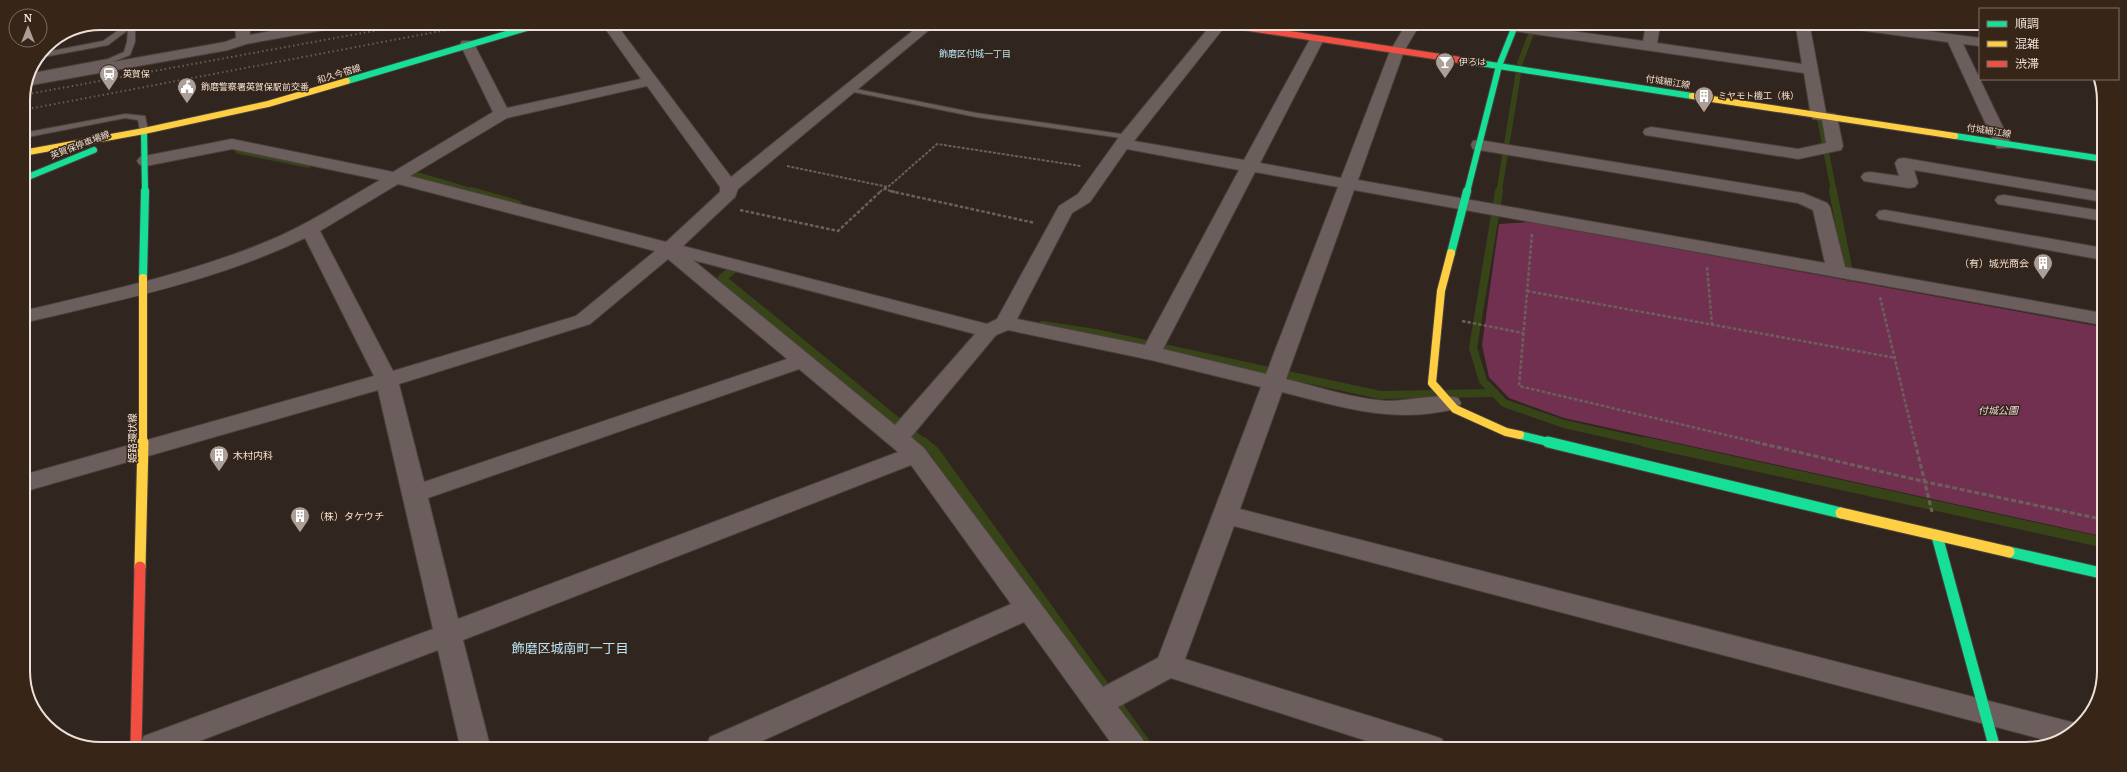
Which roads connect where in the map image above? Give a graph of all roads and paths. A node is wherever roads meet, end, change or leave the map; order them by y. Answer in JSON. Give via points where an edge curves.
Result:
{"nodes":[{"id":1,"x":123,"y":30,"type":"edge"},
{"id":2,"x":131,"y":30,"type":"edge"},
{"id":3,"x":242,"y":30,"type":"edge"},
{"id":4,"x":304,"y":30,"type":"edge"},
{"id":5,"x":518,"y":30,"type":"edge"},
{"id":6,"x":613,"y":30,"type":"edge"},
{"id":7,"x":922,"y":30,"type":"edge"},
{"id":8,"x":1215,"y":30,"type":"edge"},
{"id":9,"x":1261,"y":30,"type":"edge"},
{"id":10,"x":1410,"y":30,"type":"edge"},
{"id":11,"x":1512,"y":30,"type":"edge"},
{"id":12,"x":1541,"y":30,"type":"edge"},
{"id":13,"x":1652,"y":30,"type":"edge"},
{"id":14,"x":1804,"y":30,"type":"edge"},
{"id":15,"x":1890,"y":30,"type":"edge"},
{"id":16,"x":1953,"y":38,"type":"junction"},
{"id":17,"x":1317,"y":39,"type":"junction"},
{"id":18,"x":243,"y":40,"type":"junction"},
{"id":19,"x":1979,"y":42,"type":"edge"},
{"id":20,"x":467,"y":44,"type":"junction"},
{"id":21,"x":1649,"y":46,"type":"junction"},
{"id":22,"x":1398,"y":51,"type":"junction"},
{"id":23,"x":48,"y":54,"type":"edge"},
{"id":24,"x":1499,"y":66,"type":"junction"},
{"id":25,"x":1811,"y":70,"type":"junction"},
{"id":26,"x":35,"y":75,"type":"edge"},
{"id":27,"x":33,"y":81,"type":"edge"},
{"id":28,"x":651,"y":81,"type":"junction"},
{"id":29,"x":849,"y":89,"type":"junction"},
{"id":30,"x":502,"y":114,"type":"junction"},
{"id":31,"x":1824,"y":116,"type":"junction"},
{"id":32,"x":144,"y":131,"type":"junction"},
{"id":33,"x":1651,"y":132,"type":"dead end"},
{"id":34,"x":30,"y":135,"type":"edge"},
{"id":35,"x":109,"y":137,"type":"junction"},
{"id":36,"x":1126,"y":141,"type":"junction"},
{"id":37,"x":2003,"y":144,"type":"junction"},
{"id":38,"x":1479,"y":145,"type":"junction"},
{"id":39,"x":30,"y":152,"type":"edge"},
{"id":40,"x":2097,"y":158,"type":"edge"},
{"id":41,"x":43,"y":160,"type":"dead end"},
{"id":42,"x":146,"y":161,"type":"junction"},
{"id":43,"x":763,"y":161,"type":"junction"},
{"id":44,"x":1250,"y":166,"type":"junction"},
{"id":45,"x":1105,"y":170,"type":"junction"},
{"id":46,"x":30,"y":176,"type":"edge"},
{"id":47,"x":1870,"y":176,"type":"dead end"},
{"id":48,"x":396,"y":178,"type":"junction"},
{"id":49,"x":1348,"y":183,"type":"junction"},
{"id":50,"x":729,"y":187,"type":"junction"},
{"id":51,"x":888,"y":187,"type":"junction"},
{"id":52,"x":883,"y":189,"type":"junction"},
{"id":53,"x":2097,"y":196,"type":"edge"},
{"id":54,"x":2004,"y":200,"type":"dead end"},
{"id":55,"x":1465,"y":204,"type":"junction"},
{"id":56,"x":716,"y":206,"type":"junction"},
{"id":57,"x":1885,"y":215,"type":"dead end"},
{"id":58,"x":2097,"y":215,"type":"edge"},
{"id":59,"x":1056,"y":227,"type":"junction"},
{"id":60,"x":310,"y":230,"type":"junction"},
{"id":61,"x":1540,"y":234,"type":"dead end"},
{"id":62,"x":668,"y":249,"type":"junction"},
{"id":63,"x":2097,"y":253,"type":"edge"},
{"id":64,"x":1714,"y":266,"type":"dead end"},
{"id":65,"x":1836,"y":271,"type":"junction"},
{"id":66,"x":142,"y":288,"type":"junction"},
{"id":67,"x":1527,"y":291,"type":"junction"},
{"id":68,"x":1873,"y":295,"type":"dead end"},
{"id":69,"x":1880,"y":297,"type":"junction"},
{"id":70,"x":1888,"y":298,"type":"dead end"},
{"id":71,"x":30,"y":315,"type":"edge"},
{"id":72,"x":1438,"y":317,"type":"junction"},
{"id":73,"x":2097,"y":318,"type":"edge"},
{"id":74,"x":1712,"y":325,"type":"junction"},
{"id":75,"x":997,"y":327,"type":"junction"},
{"id":76,"x":1524,"y":333,"type":"junction"},
{"id":77,"x":1151,"y":352,"type":"junction"},
{"id":78,"x":1896,"y":358,"type":"junction"},
{"id":79,"x":802,"y":361,"type":"junction"},
{"id":80,"x":387,"y":380,"type":"junction"},
{"id":81,"x":1273,"y":382,"type":"junction"},
{"id":82,"x":1450,"y":403,"type":"junction"},
{"id":83,"x":906,"y":446,"type":"junction"},
{"id":84,"x":143,"y":450,"type":"junction"},
{"id":85,"x":30,"y":482,"type":"edge"},
{"id":86,"x":1926,"y":482,"type":"junction"},
{"id":87,"x":414,"y":494,"type":"junction"},
{"id":88,"x":1226,"y":515,"type":"junction"},
{"id":89,"x":2097,"y":519,"type":"edge"},
{"id":90,"x":1937,"y":536,"type":"junction"},
{"id":91,"x":2097,"y":572,"type":"edge"},
{"id":92,"x":1029,"y":608,"type":"junction"},
{"id":93,"x":449,"y":635,"type":"junction"},
{"id":94,"x":1169,"y":666,"type":"junction"},
{"id":95,"x":1100,"y":703,"type":"junction"},
{"id":96,"x":1985,"y":712,"type":"junction"},
{"id":97,"x":2061,"y":732,"type":"edge"},
{"id":98,"x":136,"y":742,"type":"edge"},
{"id":99,"x":163,"y":742,"type":"edge"},
{"id":100,"x":474,"y":742,"type":"edge"},
{"id":101,"x":730,"y":742,"type":"edge"},
{"id":102,"x":1127,"y":742,"type":"edge"},
{"id":103,"x":1412,"y":742,"type":"edge"},
{"id":104,"x":1993,"y":742,"type":"edge"}],
"edges":[{"from":1,"to":23,"type":"lane","via":[[105,43]]},
{"from":2,"to":26,"type":"lane","via":[[131,42],[127,53],[110,61]]},
{"from":3,"to":18,"type":"street"},
{"from":4,"to":18,"type":"street"},
{"from":5,"to":20,"type":"main road","name":"和久今宿線"},
{"from":6,"to":28,"type":"street"},
{"from":7,"to":29,"type":"street"},
{"from":8,"to":36,"type":"street"},
{"from":9,"to":17,"type":"main road","name":"付城細江線"},
{"from":10,"to":22,"type":"street"},
{"from":11,"to":24,"type":"main road"},
{"from":12,"to":21,"type":"street"},
{"from":13,"to":21,"type":"street"},
{"from":14,"to":25,"type":"street"},
{"from":15,"to":16,"type":"street"},
{"from":16,"to":19,"type":"street"},
{"from":16,"to":37,"type":"street"},
{"from":17,"to":22,"type":"main road","name":"付城細江線"},
{"from":17,"to":44,"type":"street"},
{"from":18,"to":27,"type":"street","via":[[228,46]]},
{"from":20,"to":30,"type":"street"},
{"from":20,"to":32,"type":"main road","name":"和久今宿線","via":[[313,93]]},
{"from":21,"to":25,"type":"street"},
{"from":22,"to":24,"type":"main road","name":"付城細江線"},
{"from":22,"to":49,"type":"street"},
{"from":24,"to":31,"type":"main road","name":"付城細江線"},
{"from":24,"to":38,"type":"main road"},
{"from":25,"to":31,"type":"street"},
{"from":28,"to":30,"type":"street"},
{"from":28,"to":50,"type":"street"},
{"from":29,"to":36,"type":"lane","via":[[976,115]]},
{"from":29,"to":43,"type":"street"},
{"from":30,"to":48,"type":"street"},
{"from":31,"to":33,"type":"street","via":[[1835,146],[1798,154]]},
{"from":31,"to":37,"type":"main road","name":"付城細江線"},
{"from":32,"to":34,"type":"lane","via":[[142,118],[125,116]]},
{"from":32,"to":35,"type":"main road","name":"和久今宿線"},
{"from":32,"to":42,"type":"main road","name":"姫路環状線"},
{"from":32,"to":46,"type":"main road","name":"英賀保停車場線"},
{"from":35,"to":39,"type":"main road","name":"和久今宿線"},
{"from":35,"to":41,"type":"main road","name":"英賀保停車場線"},
{"from":36,"to":44,"type":"street"},
{"from":36,"to":45,"type":"street"},
{"from":37,"to":40,"type":"main road","name":"付城細江線"},
{"from":38,"to":55,"type":"main road"},
{"from":38,"to":65,"type":"street","via":[[1803,198],[1821,207]]},
{"from":42,"to":48,"type":"street","via":[[232,144]]},
{"from":42,"to":66,"type":"main road","name":"姫路環状線"},
{"from":43,"to":50,"type":"street"},
{"from":43,"to":51,"type":"path"},
{"from":44,"to":49,"type":"street"},
{"from":44,"to":77,"type":"street"},
{"from":45,"to":51,"type":"path","via":[[937,144]]},
{"from":45,"to":59,"type":"street","via":[[1084,198],[1065,210]]},
{"from":47,"to":53,"type":"street","via":[[1909,183],[1904,162]]},
{"from":48,"to":60,"type":"street"},
{"from":48,"to":62,"type":"street"},
{"from":49,"to":55,"type":"street"},
{"from":49,"to":81,"type":"street"},
{"from":50,"to":56,"type":"street","via":[[729,193]]},
{"from":51,"to":52,"type":"path"},
{"from":52,"to":56,"type":"path","via":[[838,231]]},
{"from":52,"to":59,"type":"path"},
{"from":54,"to":58,"type":"street"},
{"from":55,"to":65,"type":"street"},
{"from":55,"to":72,"type":"main road","via":[[1441,291]]},
{"from":56,"to":62,"type":"street"},
{"from":57,"to":63,"type":"street"},
{"from":59,"to":75,"type":"street"},
{"from":60,"to":66,"type":"street","via":[[280,245],[238,260]]},
{"from":60,"to":80,"type":"street"},
{"from":61,"to":67,"type":"path","via":[[1532,233]]},
{"from":62,"to":75,"type":"street"},
{"from":62,"to":79,"type":"street"},
{"from":62,"to":80,"type":"street","via":[[583,320]]},
{"from":64,"to":74,"type":"path","via":[[1707,265]]},
{"from":65,"to":73,"type":"street"},
{"from":66,"to":71,"type":"street"},
{"from":66,"to":84,"type":"main road","name":"姫路環状線"},
{"from":67,"to":74,"type":"path"},
{"from":67,"to":76,"type":"path"},
{"from":68,"to":69,"type":"path"},
{"from":69,"to":70,"type":"path"},
{"from":69,"to":78,"type":"path"},
{"from":72,"to":76,"type":"path"},
{"from":72,"to":82,"type":"main road","via":[[1432,383]]},
{"from":74,"to":78,"type":"path"},
{"from":75,"to":77,"type":"street"},
{"from":75,"to":83,"type":"street"},
{"from":76,"to":86,"type":"path","via":[[1519,386]]},
{"from":77,"to":81,"type":"street"},
{"from":78,"to":86,"type":"path"},
{"from":79,"to":83,"type":"street"},
{"from":79,"to":87,"type":"street"},
{"from":80,"to":84,"type":"street"},
{"from":80,"to":87,"type":"street"},
{"from":81,"to":82,"type":"street","via":[[1366,406],[1388,409],[1416,409]]},
{"from":81,"to":88,"type":"street"},
{"from":82,"to":90,"type":"main road","via":[[1455,409],[1506,432]]},
{"from":83,"to":92,"type":"street"},
{"from":83,"to":93,"type":"street"},
{"from":84,"to":85,"type":"street"},
{"from":84,"to":98,"type":"main road","name":"姫路環状線"},
{"from":86,"to":89,"type":"path"},
{"from":86,"to":90,"type":"path"},
{"from":87,"to":93,"type":"street"},
{"from":88,"to":94,"type":"street"},
{"from":88,"to":96,"type":"street"},
{"from":90,"to":91,"type":"main road"},
{"from":90,"to":96,"type":"main road"},
{"from":92,"to":95,"type":"street"},
{"from":92,"to":101,"type":"street"},
{"from":93,"to":99,"type":"street"},
{"from":93,"to":100,"type":"street"},
{"from":94,"to":95,"type":"street"},
{"from":94,"to":103,"type":"street"},
{"from":95,"to":102,"type":"street"},
{"from":96,"to":97,"type":"street"},
{"from":96,"to":104,"type":"main road"}]}
